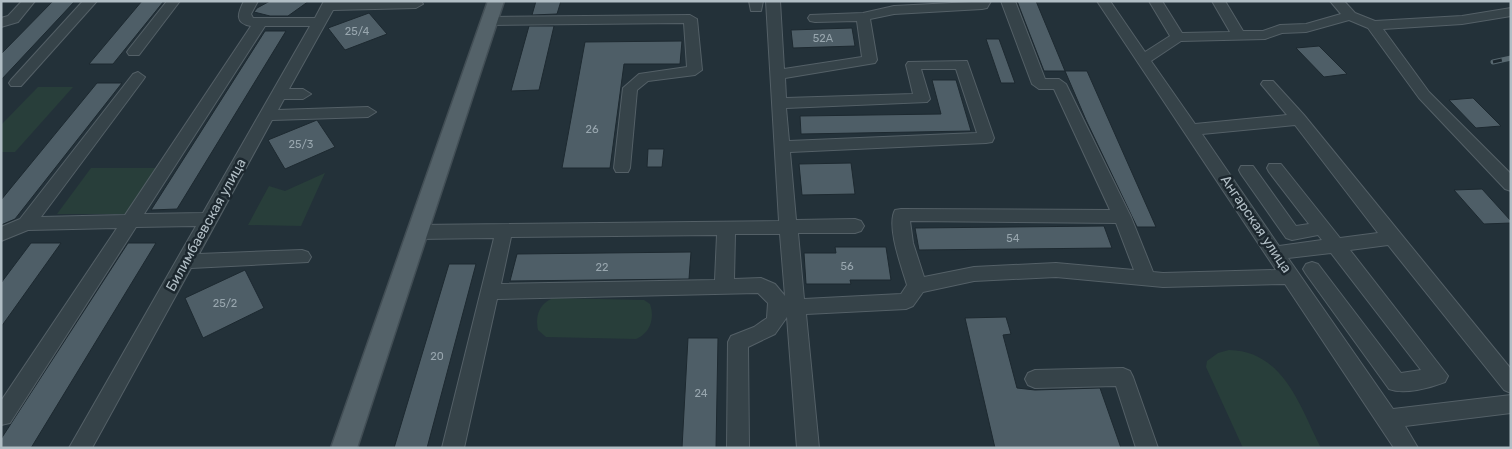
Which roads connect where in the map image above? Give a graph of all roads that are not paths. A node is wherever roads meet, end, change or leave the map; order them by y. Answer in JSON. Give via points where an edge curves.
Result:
{"nodes":[{"id":1,"x":29,"y":1,"type":"edge"},
{"id":2,"x":91,"y":1,"type":"edge"},
{"id":3,"x":174,"y":1,"type":"edge"},
{"id":4,"x":251,"y":1,"type":"edge"},
{"id":5,"x":773,"y":1,"type":"edge"},
{"id":6,"x":985,"y":1,"type":"edge"},
{"id":7,"x":1008,"y":1,"type":"edge"},
{"id":8,"x":1103,"y":1,"type":"edge"},
{"id":9,"x":1155,"y":1,"type":"edge"},
{"id":10,"x":1218,"y":1,"type":"edge"},
{"id":11,"x":1336,"y":1,"type":"edge"},
{"id":12,"x":416,"y":4,"type":"dead end"},
{"id":13,"x":326,"y":10,"type":"edge"},
{"id":14,"x":493,"y":11,"type":"edge"},
{"id":15,"x":1511,"y":12,"type":"edge"},
{"id":16,"x":1350,"y":16,"type":"junction"},
{"id":17,"x":862,"y":17,"type":"junction"},
{"id":18,"x":815,"y":18,"type":"dead end"},
{"id":19,"x":261,"y":22,"type":"junction"},
{"id":20,"x":1,"y":23,"type":"edge"},
{"id":21,"x":1373,"y":25,"type":"junction"},
{"id":22,"x":1178,"y":37,"type":"junction"},
{"id":23,"x":1240,"y":37,"type":"junction"},
{"id":24,"x":134,"y":52,"type":"dead end"},
{"id":25,"x":1143,"y":60,"type":"junction"},
{"id":26,"x":777,"y":75,"type":"junction"},
{"id":27,"x":138,"y":77,"type":"dead end"},
{"id":28,"x":16,"y":83,"type":"dead end"},
{"id":29,"x":1268,"y":84,"type":"dead end"},
{"id":30,"x":279,"y":94,"type":"junction"},
{"id":31,"x":303,"y":94,"type":"dead end"},
{"id":32,"x":779,"y":103,"type":"junction"},
{"id":33,"x":368,"y":112,"type":"dead end"},
{"id":34,"x":267,"y":115,"type":"junction"},
{"id":35,"x":1299,"y":119,"type":"junction"},
{"id":36,"x":1192,"y":130,"type":"junction"},
{"id":37,"x":782,"y":147,"type":"junction"},
{"id":38,"x":622,"y":168,"type":"dead end"},
{"id":39,"x":1275,"y":168,"type":"dead end"},
{"id":40,"x":1247,"y":170,"type":"dead end"},
{"id":41,"x":1511,"y":185,"type":"edge"},
{"id":42,"x":1122,"y":217,"type":"junction"},
{"id":43,"x":209,"y":219,"type":"junction"},
{"id":44,"x":131,"y":220,"type":"junction"},
{"id":45,"x":26,"y":224,"type":"junction"},
{"id":46,"x":855,"y":226,"type":"dead end"},
{"id":47,"x":726,"y":227,"type":"junction"},
{"id":48,"x":788,"y":228,"type":"junction"},
{"id":49,"x":1322,"y":228,"type":"junction"},
{"id":50,"x":504,"y":231,"type":"junction"},
{"id":51,"x":416,"y":232,"type":"junction"},
{"id":52,"x":1,"y":234,"type":"edge"},
{"id":53,"x":1392,"y":238,"type":"junction"},
{"id":54,"x":1336,"y":245,"type":"junction"},
{"id":55,"x":1275,"y":252,"type":"junction"},
{"id":56,"x":302,"y":257,"type":"dead end"},
{"id":57,"x":185,"y":261,"type":"junction"},
{"id":58,"x":1312,"y":269,"type":"dead end"},
{"id":59,"x":1291,"y":277,"type":"junction"},
{"id":60,"x":1146,"y":278,"type":"junction"},
{"id":61,"x":917,"y":286,"type":"junction"},
{"id":62,"x":724,"y":287,"type":"junction"},
{"id":63,"x":490,"y":292,"type":"junction"},
{"id":64,"x":777,"y":301,"type":"junction"},
{"id":65,"x":797,"y":307,"type":"junction"},
{"id":66,"x":1034,"y":379,"type":"dead end"},
{"id":67,"x":1511,"y":384,"type":"edge"},
{"id":68,"x":1511,"y":404,"type":"edge"},
{"id":69,"x":3,"y":416,"type":"dead end"},
{"id":70,"x":1388,"y":419,"type":"junction"},
{"id":71,"x":80,"y":448,"type":"edge"},
{"id":72,"x":344,"y":448,"type":"edge"},
{"id":73,"x":453,"y":448,"type":"edge"},
{"id":74,"x":738,"y":448,"type":"edge"},
{"id":75,"x":808,"y":448,"type":"edge"},
{"id":76,"x":1147,"y":448,"type":"edge"},
{"id":77,"x":1407,"y":448,"type":"edge"}],
"edges":[{"from":1,"to":20,"type":"street","via":[[12,18]]},
{"from":2,"to":28,"type":"street"},
{"from":3,"to":24,"type":"street"},
{"from":4,"to":19,"type":"street","via":[[244,19]]},
{"from":5,"to":26,"type":"street"},
{"from":6,"to":17,"type":"street","via":[[982,5],[894,10]]},
{"from":7,"to":42,"type":"street","via":[[1039,84],[1059,84]]},
{"from":8,"to":25,"type":"street","name":"Ангарская улица"},
{"from":9,"to":22,"type":"street"},
{"from":10,"to":23,"type":"street"},
{"from":11,"to":16,"type":"street"},
{"from":12,"to":13,"type":"street"},
{"from":13,"to":19,"type":"street"},
{"from":13,"to":30,"type":"street","name":"Билимбаевская улица"},
{"from":14,"to":38,"type":"street","via":[[690,19],[695,70],[644,77],[630,88]]},
{"from":14,"to":51,"type":"main road"},
{"from":15,"to":21,"type":"street","via":[[1462,20]]},
{"from":16,"to":21,"type":"street"},
{"from":16,"to":23,"type":"street","via":[[1306,28],[1280,29],[1265,35]]},
{"from":17,"to":18,"type":"street"},
{"from":17,"to":26,"type":"street","via":[[870,60]]},
{"from":19,"to":44,"type":"street"},
{"from":21,"to":41,"type":"street","via":[[1424,95]]},
{"from":22,"to":23,"type":"street"},
{"from":22,"to":25,"type":"street"},
{"from":25,"to":36,"type":"street","name":"Ангарская улица"},
{"from":26,"to":32,"type":"street"},
{"from":27,"to":45,"type":"street"},
{"from":29,"to":35,"type":"street"},
{"from":30,"to":31,"type":"street"},
{"from":30,"to":34,"type":"street","name":"Билимбаевская улица"},
{"from":32,"to":37,"type":"street"},
{"from":32,"to":37,"type":"street","via":[[922,99],[913,66],[962,64],[986,138]]},
{"from":33,"to":34,"type":"street"},
{"from":34,"to":43,"type":"street","name":"Билимбаевская улица"},
{"from":35,"to":36,"type":"street"},
{"from":35,"to":53,"type":"street"},
{"from":36,"to":55,"type":"street","name":"Ангарская улица"},
{"from":37,"to":48,"type":"street"},
{"from":39,"to":49,"type":"street"},
{"from":40,"to":49,"type":"street","via":[[1292,233]]},
{"from":42,"to":60,"type":"street"},
{"from":42,"to":61,"type":"street","via":[[901,215],[904,243]]},
{"from":43,"to":44,"type":"street"},
{"from":43,"to":57,"type":"street","name":"Билимбаевская улица"},
{"from":44,"to":45,"type":"street"},
{"from":44,"to":69,"type":"street"},
{"from":45,"to":52,"type":"street"},
{"from":46,"to":48,"type":"street"},
{"from":47,"to":48,"type":"street"},
{"from":47,"to":50,"type":"street"},
{"from":47,"to":62,"type":"street"},
{"from":48,"to":65,"type":"street"},
{"from":49,"to":54,"type":"street"},
{"from":50,"to":51,"type":"street"},
{"from":50,"to":63,"type":"street"},
{"from":51,"to":72,"type":"main road"},
{"from":53,"to":54,"type":"street"},
{"from":53,"to":67,"type":"street"},
{"from":54,"to":55,"type":"street"},
{"from":54,"to":58,"type":"street","via":[[1438,376],[1396,383]]},
{"from":55,"to":59,"type":"street","name":"Ангарская улица"},
{"from":56,"to":57,"type":"street"},
{"from":57,"to":71,"type":"street","name":"Билимбаевская улица"},
{"from":59,"to":60,"type":"street"},
{"from":59,"to":70,"type":"street","name":"Ангарская улица"},
{"from":60,"to":61,"type":"street","via":[[1056,270],[974,274]]},
{"from":61,"to":65,"type":"street","via":[[906,301]]},
{"from":62,"to":63,"type":"street"},
{"from":62,"to":64,"type":"street","via":[[761,285]]},
{"from":63,"to":73,"type":"street"},
{"from":64,"to":65,"type":"street"},
{"from":64,"to":74,"type":"street","via":[[778,316],[769,328],[738,342]]},
{"from":65,"to":75,"type":"street"},
{"from":66,"to":76,"type":"street","via":[[1123,377]]},
{"from":68,"to":70,"type":"street"},
{"from":70,"to":77,"type":"street","name":"Ангарская улица"}]}
